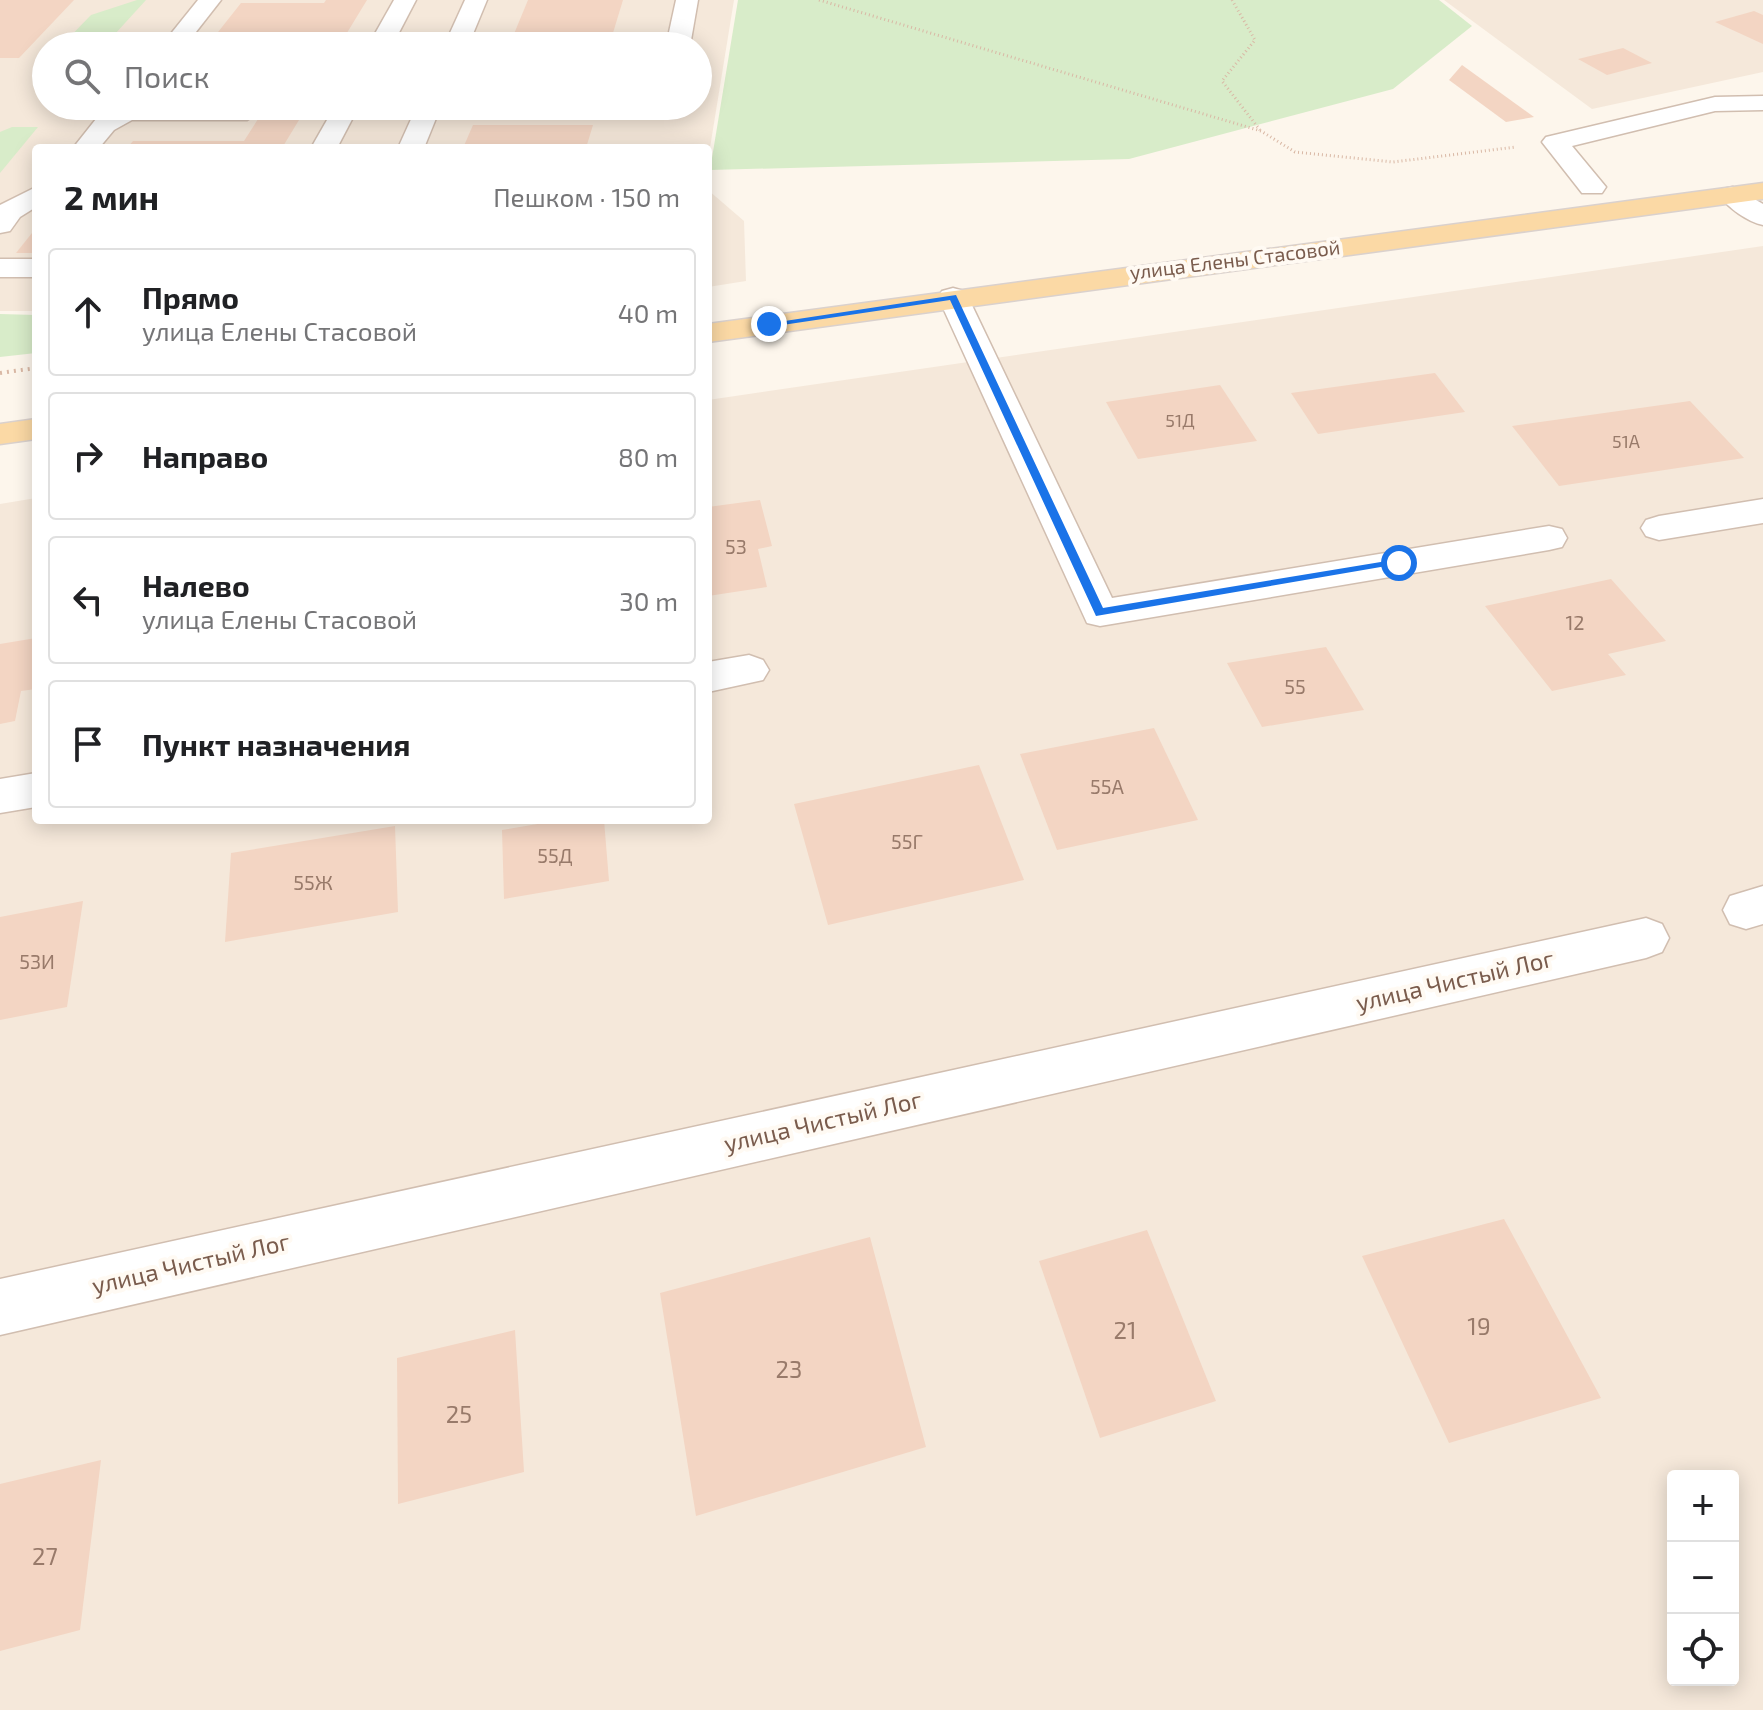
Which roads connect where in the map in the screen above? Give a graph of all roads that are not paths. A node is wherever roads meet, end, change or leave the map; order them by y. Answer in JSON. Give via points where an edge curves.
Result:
{"nodes":[{"id":1,"x":210,"y":0,"type":"edge"},
{"id":2,"x":405,"y":0,"type":"edge"},
{"id":3,"x":476,"y":0,"type":"edge"},
{"id":4,"x":687,"y":0,"type":"edge"},
{"id":5,"x":184,"y":32,"type":"edge"},
{"id":6,"x":388,"y":32,"type":"edge"},
{"id":7,"x":462,"y":32,"type":"edge"},
{"id":8,"x":681,"y":32,"type":"edge"},
{"id":9,"x":1763,"y":103,"type":"edge"},
{"id":10,"x":107,"y":120,"type":"edge"},
{"id":11,"x":339,"y":120,"type":"edge"},
{"id":12,"x":423,"y":120,"type":"edge"},
{"id":13,"x":89,"y":144,"type":"edge"},
{"id":14,"x":326,"y":144,"type":"edge"},
{"id":15,"x":413,"y":144,"type":"edge"},
{"id":16,"x":1592,"y":187,"type":"dead end"},
{"id":17,"x":1763,"y":191,"type":"edge"},
{"id":18,"x":1733,"y":195,"type":"junction"},
{"id":19,"x":32,"y":197,"type":"edge"},
{"id":20,"x":1763,"y":217,"type":"edge"},
{"id":21,"x":0,"y":225,"type":"edge"},
{"id":22,"x":0,"y":268,"type":"edge"},
{"id":23,"x":32,"y":268,"type":"edge"},
{"id":24,"x":953,"y":297,"type":"junction"},
{"id":25,"x":712,"y":332,"type":"edge"},
{"id":26,"x":32,"y":430,"type":"edge"},
{"id":27,"x":0,"y":434,"type":"edge"},
{"id":28,"x":1763,"y":511,"type":"edge"},
{"id":29,"x":1659,"y":528,"type":"dead end"},
{"id":30,"x":1549,"y":538,"type":"dead end"},
{"id":31,"x":749,"y":670,"type":"dead end"},
{"id":32,"x":712,"y":676,"type":"edge"},
{"id":33,"x":32,"y":791,"type":"edge"},
{"id":34,"x":0,"y":796,"type":"edge"},
{"id":35,"x":1646,"y":938,"type":"dead end"},
{"id":36,"x":0,"y":1307,"type":"edge"}],
"edges":[{"from":1,"to":5,"type":"street"},
{"from":2,"to":6,"type":"street"},
{"from":3,"to":7,"type":"street"},
{"from":4,"to":8,"type":"street"},
{"from":9,"to":16,"type":"street","via":[[1715,104],[1555,142]]},
{"from":10,"to":13,"type":"street"},
{"from":11,"to":14,"type":"street"},
{"from":12,"to":15,"type":"street"},
{"from":17,"to":18,"type":"main road","name":"улица Елены Стасовой"},
{"from":18,"to":20,"type":"street"},
{"from":18,"to":24,"type":"main road","name":"улица Елены Стасовой"},
{"from":19,"to":21,"type":"street","via":[[10,211]]},
{"from":22,"to":23,"type":"street"},
{"from":24,"to":25,"type":"main road","name":"улица Елены Стасовой"},
{"from":24,"to":30,"type":"street","via":[[1100,613]]},
{"from":26,"to":27,"type":"main road"},
{"from":28,"to":29,"type":"street"},
{"from":31,"to":32,"type":"street"},
{"from":33,"to":34,"type":"street"},
{"from":35,"to":36,"type":"street","name":"улица Чистый Лог"}]}
